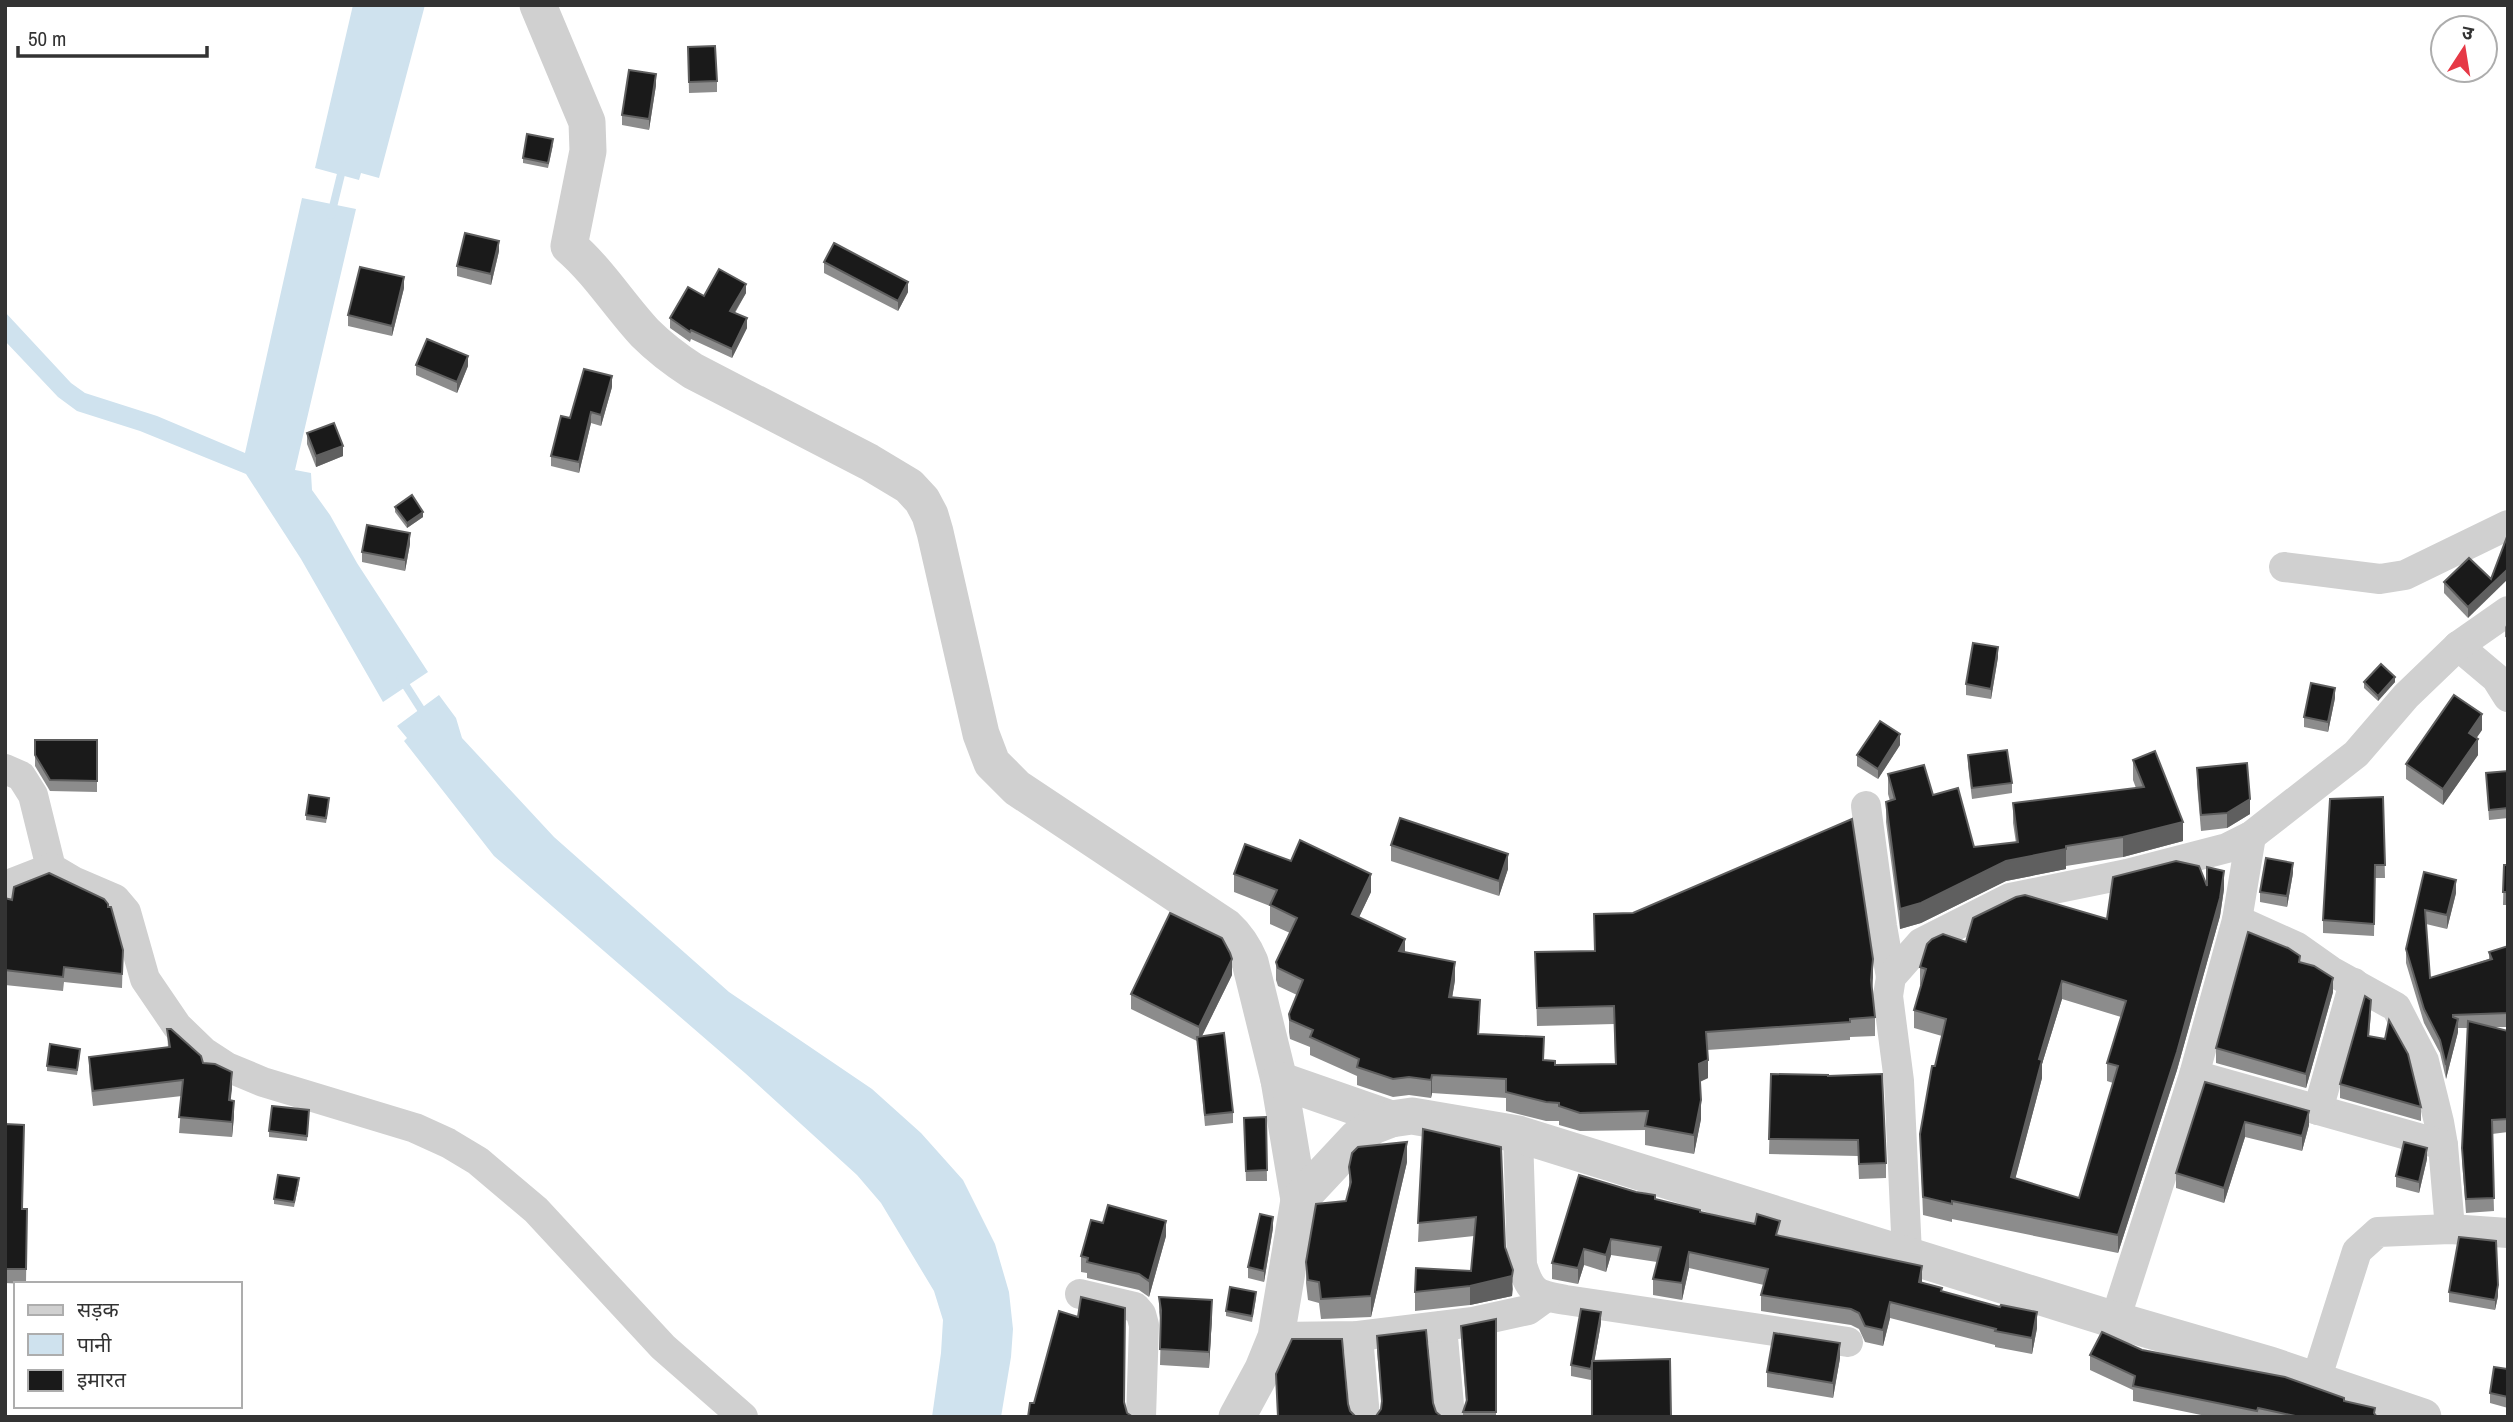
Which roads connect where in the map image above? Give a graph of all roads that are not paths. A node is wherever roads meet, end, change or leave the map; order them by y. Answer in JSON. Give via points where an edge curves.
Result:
{"nodes":[{"id":1,"x":538,"y":5,"type":"edge"},
{"id":2,"x":2508,"y":525,"type":"edge"},
{"id":3,"x":2284,"y":567,"type":"dead end"},
{"id":4,"x":2508,"y":611,"type":"edge"},
{"id":5,"x":2458,"y":646,"type":"junction"},
{"id":6,"x":2508,"y":697,"type":"edge"},
{"id":7,"x":5,"y":769,"type":"edge"},
{"id":8,"x":1866,"y":806,"type":"dead end"},
{"id":9,"x":2250,"y":836,"type":"junction"},
{"id":10,"x":51,"y":868,"type":"junction"},
{"id":11,"x":5,"y":886,"type":"edge"},
{"id":12,"x":2237,"y":920,"type":"junction"},
{"id":13,"x":1891,"y":977,"type":"junction"},
{"id":14,"x":2354,"y":983,"type":"junction"},
{"id":15,"x":2194,"y":1075,"type":"junction"},
{"id":16,"x":1279,"y":1080,"type":"junction"},
{"id":17,"x":2318,"y":1110,"type":"junction"},
{"id":18,"x":1391,"y":1119,"type":"junction"},
{"id":19,"x":1518,"y":1134,"type":"junction"},
{"id":20,"x":2443,"y":1145,"type":"junction"},
{"id":21,"x":1299,"y":1200,"type":"junction"},
{"id":22,"x":2450,"y":1229,"type":"junction"},
{"id":23,"x":2508,"y":1233,"type":"edge"},
{"id":24,"x":1907,"y":1254,"type":"junction"},
{"id":25,"x":1080,"y":1294,"type":"edge"},
{"id":26,"x":1546,"y":1297,"type":"junction"},
{"id":27,"x":2115,"y":1320,"type":"junction"},
{"id":28,"x":1442,"y":1326,"type":"junction"},
{"id":29,"x":1358,"y":1336,"type":"junction"},
{"id":30,"x":1276,"y":1337,"type":"junction"},
{"id":31,"x":1848,"y":1342,"type":"dead end"},
{"id":32,"x":2316,"y":1380,"type":"junction"},
{"id":33,"x":2384,"y":1411,"type":"edge"},
{"id":34,"x":2423,"y":1416,"type":"edge"},
{"id":35,"x":743,"y":1417,"type":"edge"},
{"id":36,"x":1141,"y":1417,"type":"edge"},
{"id":37,"x":1237,"y":1417,"type":"edge"},
{"id":38,"x":1365,"y":1417,"type":"edge"},
{"id":39,"x":1450,"y":1417,"type":"edge"}],
"edges":[{"from":1,"to":16,"type":"street","via":[[587,122],[587,163],[569,246],[673,358],[869,462],[909,486],[922,500],[935,532],[981,734],[992,763],[1017,788],[1237,937],[1250,962]]},
{"from":2,"to":3,"type":"street","via":[[2405,575],[2380,579]]},
{"from":4,"to":5,"type":"street"},
{"from":5,"to":6,"type":"street","via":[[2496,678]]},
{"from":5,"to":9,"type":"street","via":[[2356,754]]},
{"from":7,"to":10,"type":"street","via":[[21,776],[33,794]]},
{"from":8,"to":13,"type":"street"},
{"from":9,"to":12,"type":"street"},
{"from":9,"to":13,"type":"street","via":[[2227,848],[2152,868],[2010,898],[1921,943]]},
{"from":10,"to":11,"type":"street"},
{"from":10,"to":35,"type":"street","via":[[115,899],[126,912],[145,979],[177,1026],[204,1052],[263,1082],[415,1128],[478,1161],[536,1210],[663,1347]]},
{"from":12,"to":14,"type":"street","via":[[2297,947]]},
{"from":12,"to":15,"type":"street"},
{"from":13,"to":24,"type":"street","via":[[1888,996],[1899,1081]]},
{"from":14,"to":17,"type":"street"},
{"from":14,"to":20,"type":"street","via":[[2396,1007],[2424,1061]]},
{"from":15,"to":17,"type":"street"},
{"from":15,"to":27,"type":"street"},
{"from":16,"to":18,"type":"street"},
{"from":16,"to":21,"type":"street"},
{"from":17,"to":20,"type":"street"},
{"from":18,"to":19,"type":"street","via":[[1434,1118]]},
{"from":18,"to":21,"type":"street","via":[[1357,1138]]},
{"from":19,"to":24,"type":"street"},
{"from":19,"to":26,"type":"street","via":[[1522,1265],[1528,1284]]},
{"from":20,"to":22,"type":"street"},
{"from":21,"to":30,"type":"street"},
{"from":22,"to":23,"type":"street"},
{"from":22,"to":32,"type":"street","via":[[2378,1232],[2357,1251]]},
{"from":24,"to":27,"type":"street"},
{"from":25,"to":36,"type":"street","via":[[1135,1307],[1141,1314]]},
{"from":26,"to":28,"type":"street","via":[[1528,1310]]},
{"from":26,"to":31,"type":"street"},
{"from":27,"to":32,"type":"street"},
{"from":28,"to":29,"type":"street"},
{"from":28,"to":39,"type":"street"},
{"from":29,"to":30,"type":"street"},
{"from":29,"to":38,"type":"street"},
{"from":30,"to":37,"type":"street"},
{"from":32,"to":33,"type":"street"},
{"from":33,"to":34,"type":"street"}]}
